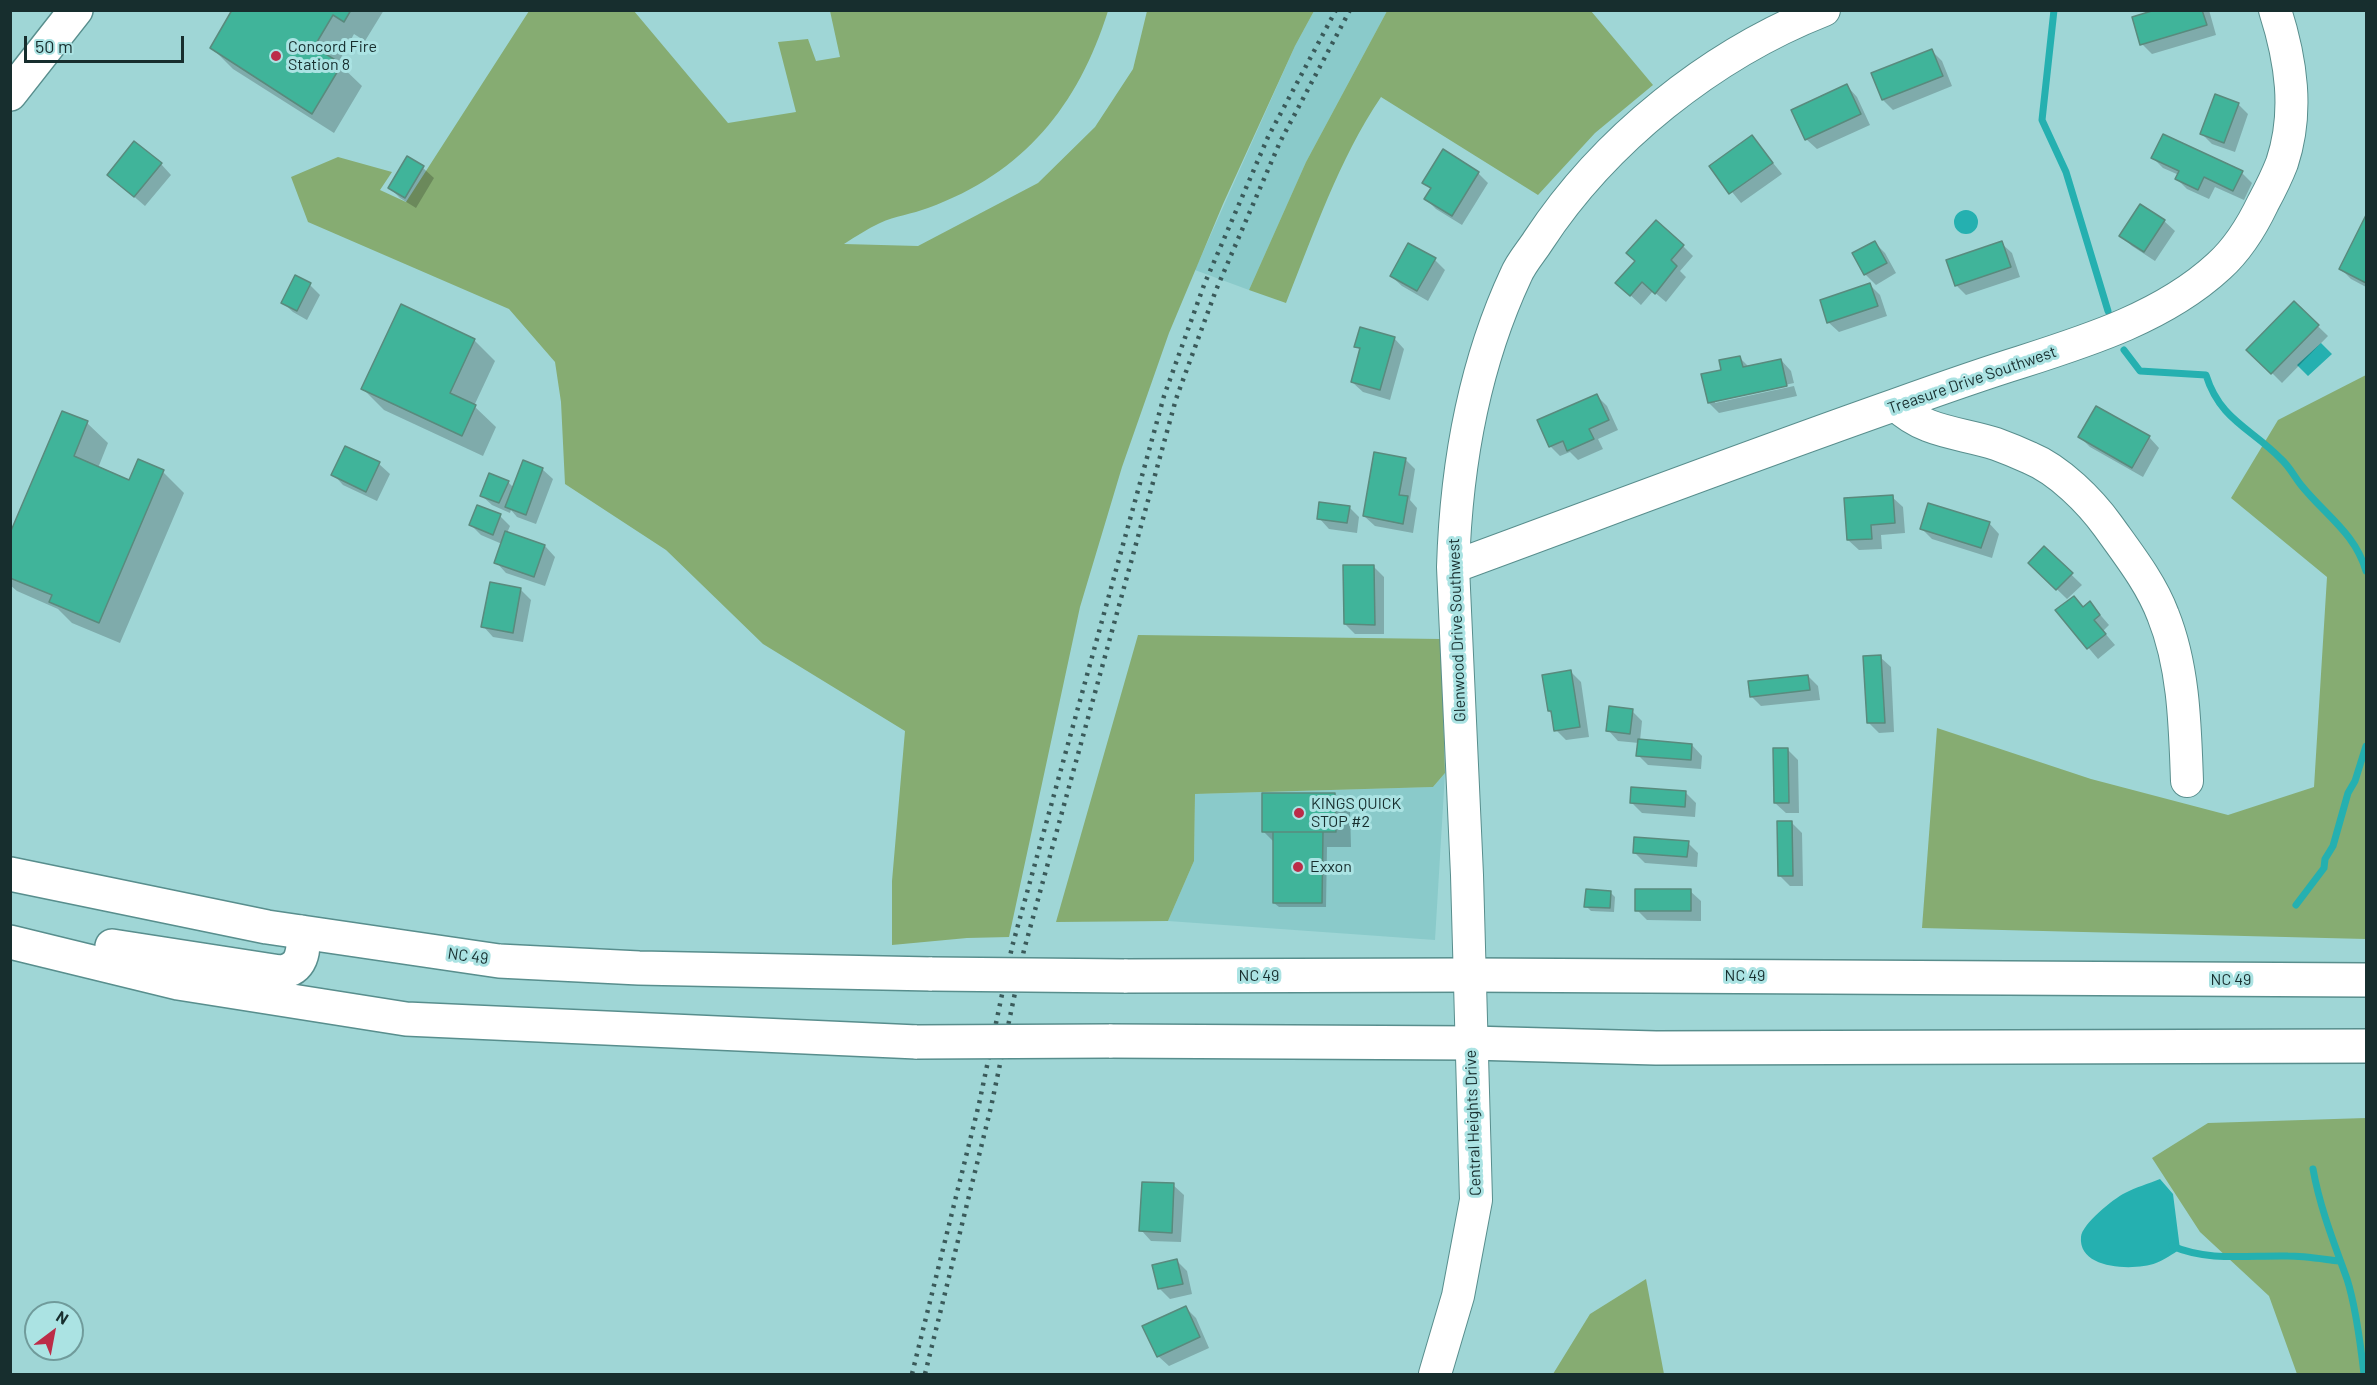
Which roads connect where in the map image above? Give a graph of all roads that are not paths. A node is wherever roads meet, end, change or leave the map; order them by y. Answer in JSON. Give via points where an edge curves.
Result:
{"nodes":[{"id":1,"x":76,"y":10,"type":"edge"},
{"id":2,"x":1824,"y":10,"type":"edge"},
{"id":3,"x":2275,"y":10,"type":"edge"},
{"id":4,"x":12,"y":86,"type":"edge"},
{"id":5,"x":1896,"y":405,"type":"junction"},
{"id":6,"x":1453,"y":567,"type":"junction"},
{"id":7,"x":2187,"y":782,"type":"dead end"},
{"id":8,"x":10,"y":874,"type":"edge"},
{"id":9,"x":302,"y":932,"type":"junction"},
{"id":10,"x":11,"y":943,"type":"edge"},
{"id":11,"x":1469,"y":975,"type":"junction"},
{"id":12,"x":2367,"y":980,"type":"edge"},
{"id":13,"x":1471,"y":1042,"type":"junction"},
{"id":14,"x":2367,"y":1046,"type":"edge"},
{"id":15,"x":1435,"y":1374,"type":"edge"}],
"edges":[{"from":1,"to":4,"type":"main road"},
{"from":2,"to":6,"type":"street","name":"Glenwood Drive Southwest","via":[[1788,25],[1687,87],[1630,132],[1559,208],[1516,274],[1488,348],[1463,461]]},
{"from":3,"to":5,"type":"street","name":"Treasure Drive Southwest","via":[[2292,82],[2289,140],[2253,224],[2220,266],[2194,287],[2132,322]]},
{"from":5,"to":6,"type":"street","name":"Treasure Drive Southwest"},
{"from":5,"to":7,"type":"street","via":[[1919,423],[1996,444],[2033,459],[2065,481],[2096,510],[2137,565],[2163,615],[2177,664]]},
{"from":6,"to":11,"type":"street","name":"Glenwood Drive Southwest"},
{"from":8,"to":9,"type":"main road","name":"NC 49","number":"NC 49"},
{"from":9,"to":10,"type":"main road","via":[[301,959],[288,972],[52,936]]},
{"from":9,"to":11,"type":"main road","name":"NC 49","number":"NC 49","bridge":true,"via":[[500,961],[639,968],[1124,976]]},
{"from":10,"to":13,"type":"main road","bridge":true,"via":[[178,983],[406,1019],[917,1042]]},
{"from":11,"to":12,"type":"main road","name":"NC 49","number":"NC 49"},
{"from":11,"to":13,"type":"street","name":"Central Heights Drive"},
{"from":13,"to":14,"type":"main road","via":[[1656,1048]]},
{"from":13,"to":15,"type":"street","name":"Central Heights Drive","via":[[1476,1200],[1458,1296]]}]}
